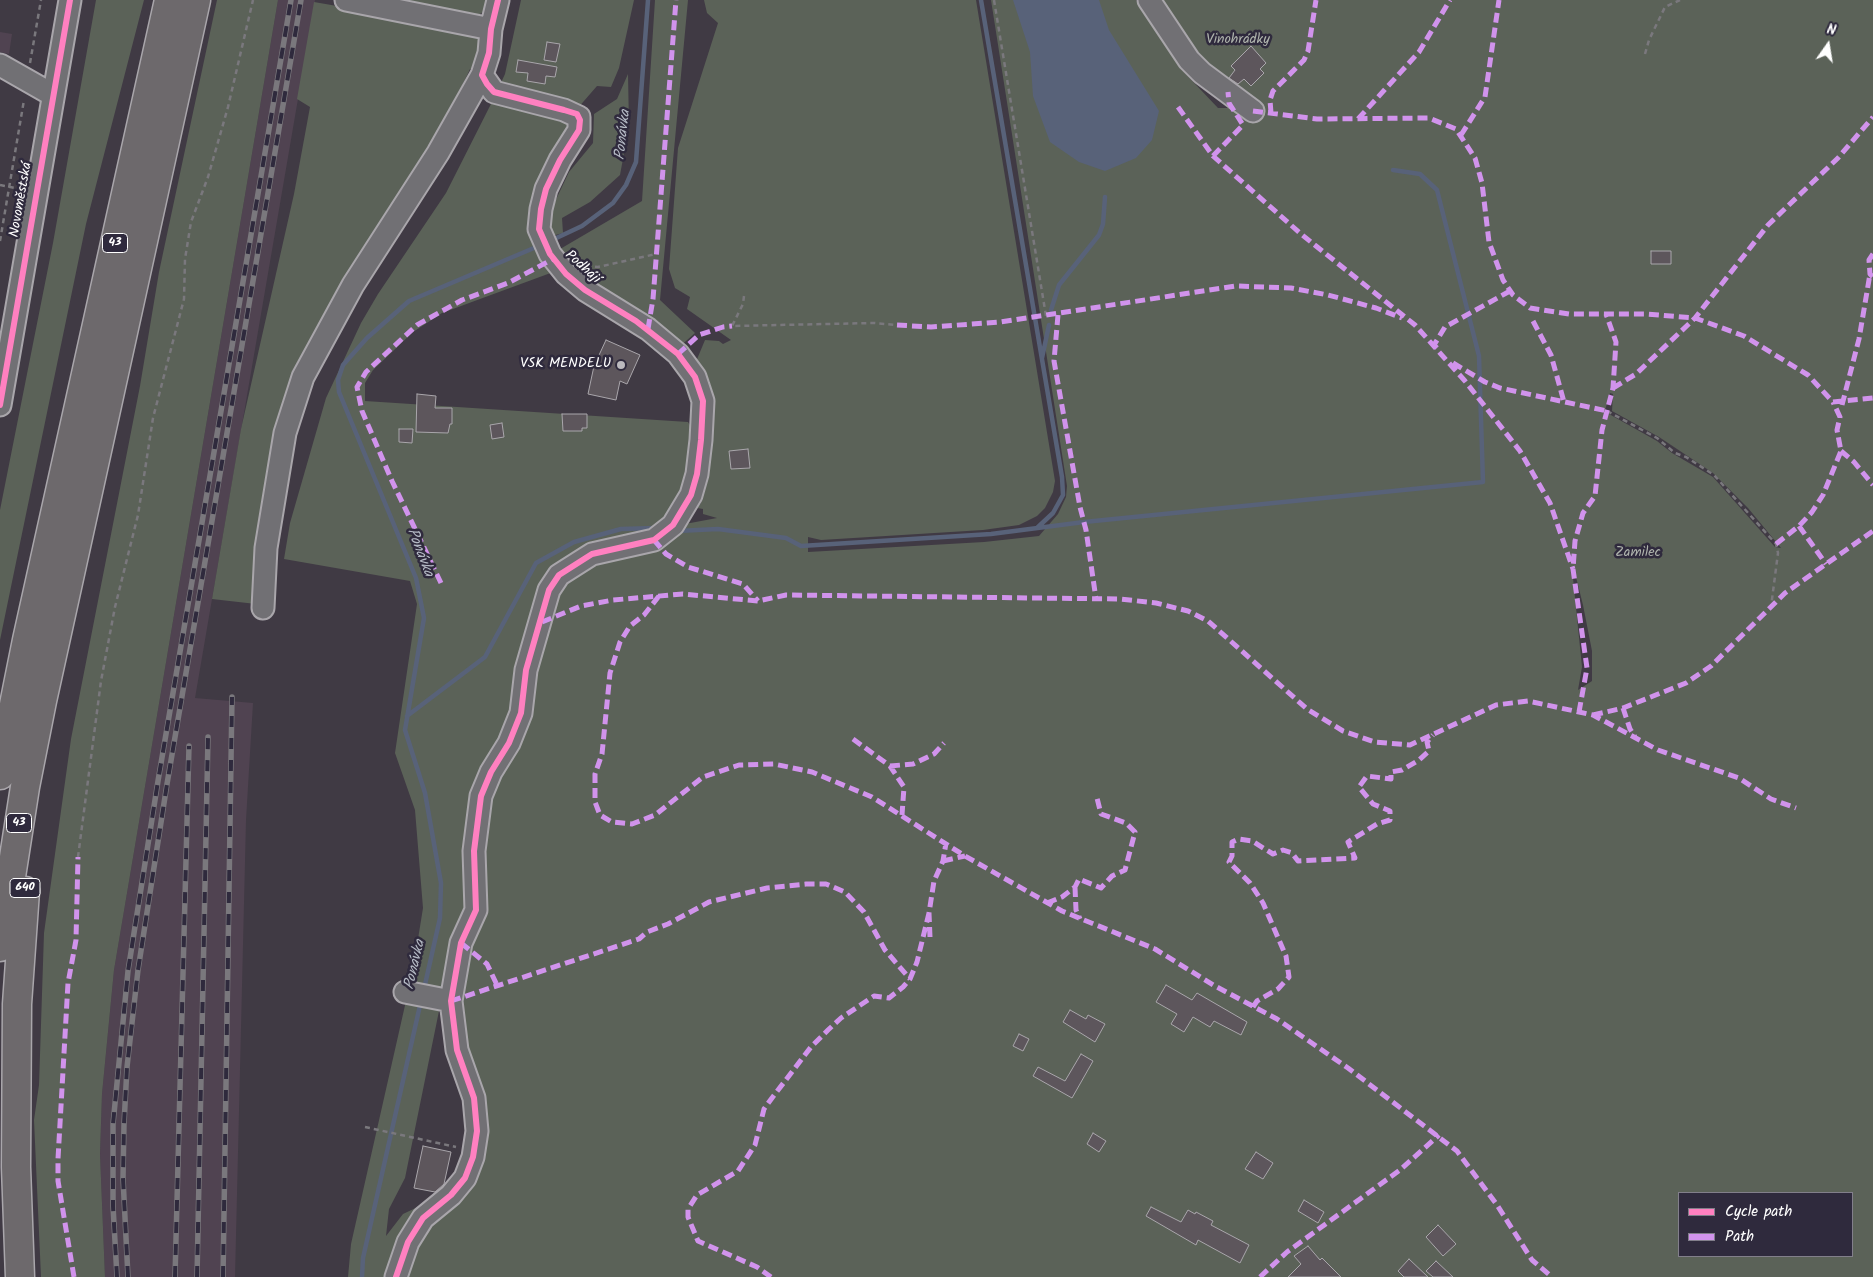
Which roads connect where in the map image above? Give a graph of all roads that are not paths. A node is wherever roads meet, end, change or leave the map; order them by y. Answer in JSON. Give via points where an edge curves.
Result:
{"nodes":[{"id":1,"x":70,"y":0,"type":"edge"},
{"id":2,"x":169,"y":0,"type":"edge"},
{"id":3,"x":196,"y":0,"type":"edge"},
{"id":4,"x":346,"y":0,"type":"edge"},
{"id":5,"x":498,"y":0,"type":"edge"},
{"id":6,"x":1150,"y":0,"type":"edge"},
{"id":7,"x":491,"y":29,"type":"junction"},
{"id":8,"x":0,"y":65,"type":"edge"},
{"id":9,"x":482,"y":75,"type":"junction"},
{"id":10,"x":53,"y":95,"type":"junction"},
{"id":11,"x":1253,"y":111,"type":"dead end"},
{"id":12,"x":0,"y":405,"type":"edge"},
{"id":13,"x":263,"y":608,"type":"dead end"},
{"id":14,"x":42,"y":700,"type":"junction"},
{"id":15,"x":0,"y":775,"type":"edge"},
{"id":16,"x":0,"y":947,"type":"edge"},
{"id":17,"x":405,"y":992,"type":"dead end"},
{"id":18,"x":451,"y":1001,"type":"junction"},
{"id":19,"x":20,"y":1277,"type":"edge"},
{"id":20,"x":396,"y":1277,"type":"edge"}],
"edges":[{"from":1,"to":10,"type":"street","name":"Novoměstská"},
{"from":2,"to":15,"type":"highway","number":"43","via":[[31,621]]},
{"from":3,"to":14,"type":"highway","number":"43"},
{"from":4,"to":7,"type":"street"},
{"from":5,"to":7,"type":"street"},
{"from":6,"to":11,"type":"street","via":[[1189,60]]},
{"from":7,"to":9,"type":"street"},
{"from":8,"to":10,"type":"street"},
{"from":9,"to":13,"type":"street","via":[[438,153],[353,286],[303,377],[285,433],[266,548]]},
{"from":9,"to":18,"type":"street","name":"Podhájí","via":[[494,92],[579,117],[579,130],[546,189],[539,229],[553,258],[585,290],[636,321],[678,354],[695,377],[703,401],[697,474],[688,502],[662,534],[592,554],[559,575],[549,590],[526,670],[522,713],[481,796],[474,851],[476,910],[460,943]]},
{"from":10,"to":12,"type":"street","name":"Novoměstská"},
{"from":14,"to":16,"type":"highway","number":"43"},
{"from":14,"to":19,"type":"highway","number":"640","via":[[17,1004],[16,1167]]},
{"from":17,"to":18,"type":"street"},
{"from":18,"to":20,"type":"street","via":[[457,1050],[474,1098],[477,1131],[474,1151],[465,1178],[424,1218],[408,1242]]}]}
